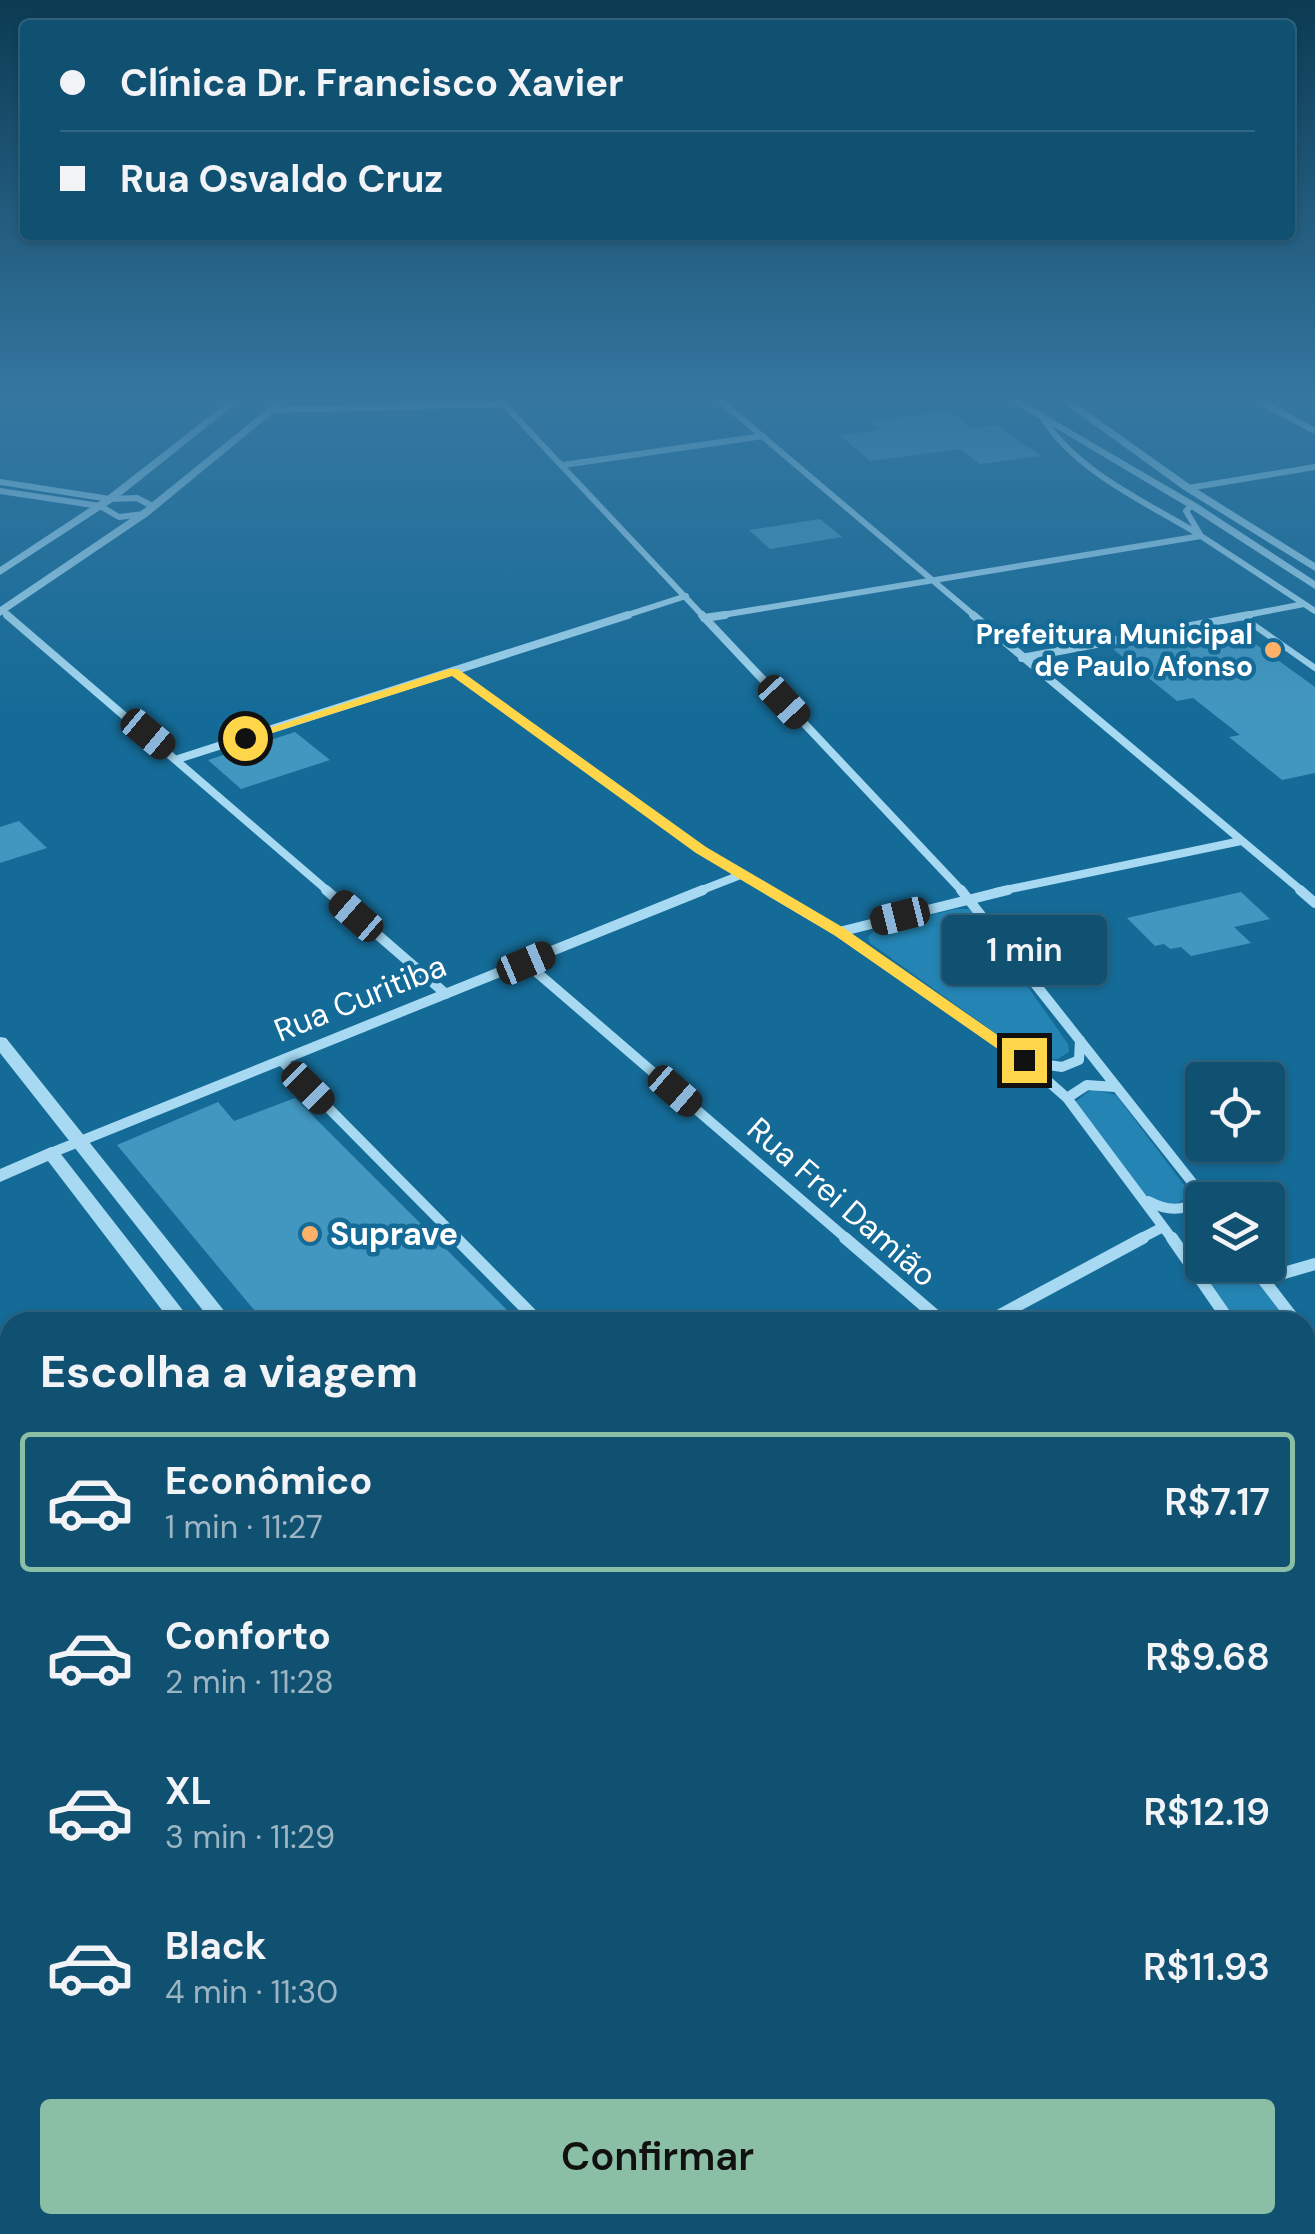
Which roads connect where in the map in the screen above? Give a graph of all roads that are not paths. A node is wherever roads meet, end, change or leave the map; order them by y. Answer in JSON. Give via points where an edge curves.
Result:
{"nodes":[{"id":1,"x":99,"y":502,"type":"edge"},
{"id":2,"x":101,"y":502,"type":"edge"},
{"id":3,"x":110,"y":502,"type":"edge"},
{"id":4,"x":141,"y":502,"type":"edge"},
{"id":5,"x":159,"y":502,"type":"edge"},
{"id":6,"x":597,"y":502,"type":"edge"},
{"id":7,"x":839,"y":502,"type":"edge"},
{"id":8,"x":1148,"y":502,"type":"edge"},
{"id":9,"x":1187,"y":502,"type":"edge"},
{"id":10,"x":1211,"y":502,"type":"edge"},
{"id":11,"x":105,"y":503,"type":"junction"},
{"id":12,"x":1192,"y":505,"type":"junction"},
{"id":13,"x":149,"y":510,"type":"junction"},
{"id":14,"x":1201,"y":536,"type":"junction"},
{"id":15,"x":1315,"y":568,"type":"edge"},
{"id":16,"x":0,"y":572,"type":"edge"},
{"id":17,"x":930,"y":581,"type":"junction"},
{"id":18,"x":1315,"y":586,"type":"edge"},
{"id":19,"x":686,"y":596,"type":"junction"},
{"id":20,"x":1304,"y":604,"type":"junction"},
{"id":21,"x":1,"y":611,"type":"edge"},
{"id":22,"x":1315,"y":611,"type":"edge"},
{"id":23,"x":1241,"y":616,"type":"junction"},
{"id":24,"x":704,"y":618,"type":"junction"},
{"id":25,"x":1022,"y":658,"type":"junction"},
{"id":26,"x":1315,"y":668,"type":"edge"},
{"id":27,"x":454,"y":672,"type":"junction"},
{"id":28,"x":178,"y":759,"type":"junction"},
{"id":29,"x":1241,"y":841,"type":"junction"},
{"id":30,"x":743,"y":874,"type":"junction"},
{"id":31,"x":969,"y":898,"type":"junction"},
{"id":32,"x":1315,"y":903,"type":"edge"},
{"id":33,"x":839,"y":932,"type":"junction"},
{"id":34,"x":526,"y":963,"type":"junction"},
{"id":35,"x":446,"y":994,"type":"junction"},
{"id":36,"x":1080,"y":1040,"type":"junction"},
{"id":37,"x":0,"y":1042,"type":"edge"},
{"id":38,"x":1024,"y":1060,"type":"junction"},
{"id":39,"x":283,"y":1062,"type":"junction"},
{"id":40,"x":1115,"y":1086,"type":"junction"},
{"id":41,"x":1067,"y":1098,"type":"junction"},
{"id":42,"x":80,"y":1143,"type":"junction"},
{"id":43,"x":51,"y":1154,"type":"junction"},
{"id":44,"x":0,"y":1176,"type":"edge"},
{"id":45,"x":1194,"y":1182,"type":"edge"},
{"id":46,"x":1143,"y":1197,"type":"junction"},
{"id":47,"x":1185,"y":1209,"type":"edge"},
{"id":48,"x":1164,"y":1227,"type":"junction"},
{"id":49,"x":1185,"y":1258,"type":"edge"},
{"id":50,"x":1315,"y":1264,"type":"edge"},
{"id":51,"x":1285,"y":1273,"type":"edge"},
{"id":52,"x":1202,"y":1282,"type":"edge"},
{"id":53,"x":1265,"y":1282,"type":"edge"},
{"id":54,"x":174,"y":1312,"type":"edge"},
{"id":55,"x":216,"y":1312,"type":"edge"},
{"id":56,"x":529,"y":1312,"type":"edge"},
{"id":57,"x":931,"y":1312,"type":"edge"},
{"id":58,"x":1006,"y":1312,"type":"edge"},
{"id":59,"x":1223,"y":1312,"type":"edge"},
{"id":60,"x":1288,"y":1312,"type":"edge"}],
"edges":[{"from":1,"to":11,"type":"street"},
{"from":2,"to":11,"type":"street"},
{"from":3,"to":11,"type":"street"},
{"from":4,"to":13,"type":"street"},
{"from":5,"to":13,"type":"street"},
{"from":6,"to":19,"type":"street"},
{"from":7,"to":17,"type":"street"},
{"from":8,"to":14,"type":"street"},
{"from":9,"to":12,"type":"street"},
{"from":10,"to":15,"type":"street"},
{"from":11,"to":13,"type":"street","via":[[119,516]]},
{"from":11,"to":16,"type":"street"},
{"from":12,"to":14,"type":"street","via":[[1186,511]]},
{"from":12,"to":18,"type":"street"},
{"from":13,"to":21,"type":"street"},
{"from":14,"to":17,"type":"street"},
{"from":14,"to":20,"type":"street"},
{"from":17,"to":24,"type":"street"},
{"from":17,"to":25,"type":"street"},
{"from":19,"to":24,"type":"street"},
{"from":19,"to":27,"type":"street"},
{"from":20,"to":22,"type":"street"},
{"from":20,"to":23,"type":"street"},
{"from":21,"to":28,"type":"street"},
{"from":23,"to":25,"type":"street"},
{"from":23,"to":26,"type":"lane"},
{"from":24,"to":31,"type":"street"},
{"from":25,"to":29,"type":"street"},
{"from":27,"to":28,"type":"street"},
{"from":27,"to":30,"type":"street","via":[[574,762]]},
{"from":28,"to":35,"type":"street"},
{"from":29,"to":31,"type":"street"},
{"from":29,"to":32,"type":"street"},
{"from":30,"to":33,"type":"street"},
{"from":30,"to":34,"type":"street","name":"Rua Curitiba"},
{"from":31,"to":33,"type":"street"},
{"from":31,"to":36,"type":"street"},
{"from":33,"to":38,"type":"street"},
{"from":34,"to":35,"type":"street","name":"Rua Curitiba"},
{"from":34,"to":57,"type":"street","name":"Rua Frei Damião"},
{"from":35,"to":39,"type":"street","name":"Rua Curitiba"},
{"from":36,"to":38,"type":"street","via":[[1078,1060],[1062,1067]]},
{"from":36,"to":40,"type":"street"},
{"from":37,"to":42,"type":"street"},
{"from":38,"to":41,"type":"street"},
{"from":39,"to":42,"type":"street","name":"Rua Curitiba"},
{"from":39,"to":56,"type":"street"},
{"from":40,"to":41,"type":"street","via":[[1087,1085]]},
{"from":40,"to":45,"type":"street"},
{"from":41,"to":46,"type":"street"},
{"from":42,"to":43,"type":"street","name":"Rua Curitiba"},
{"from":42,"to":55,"type":"street"},
{"from":43,"to":44,"type":"street","name":"Rua Curitiba"},
{"from":43,"to":54,"type":"street"},
{"from":46,"to":47,"type":"street"},
{"from":46,"to":48,"type":"street"},
{"from":48,"to":49,"type":"street"},
{"from":48,"to":58,"type":"street"},
{"from":50,"to":51,"type":"street"},
{"from":52,"to":59,"type":"street"},
{"from":53,"to":60,"type":"street"}]}
